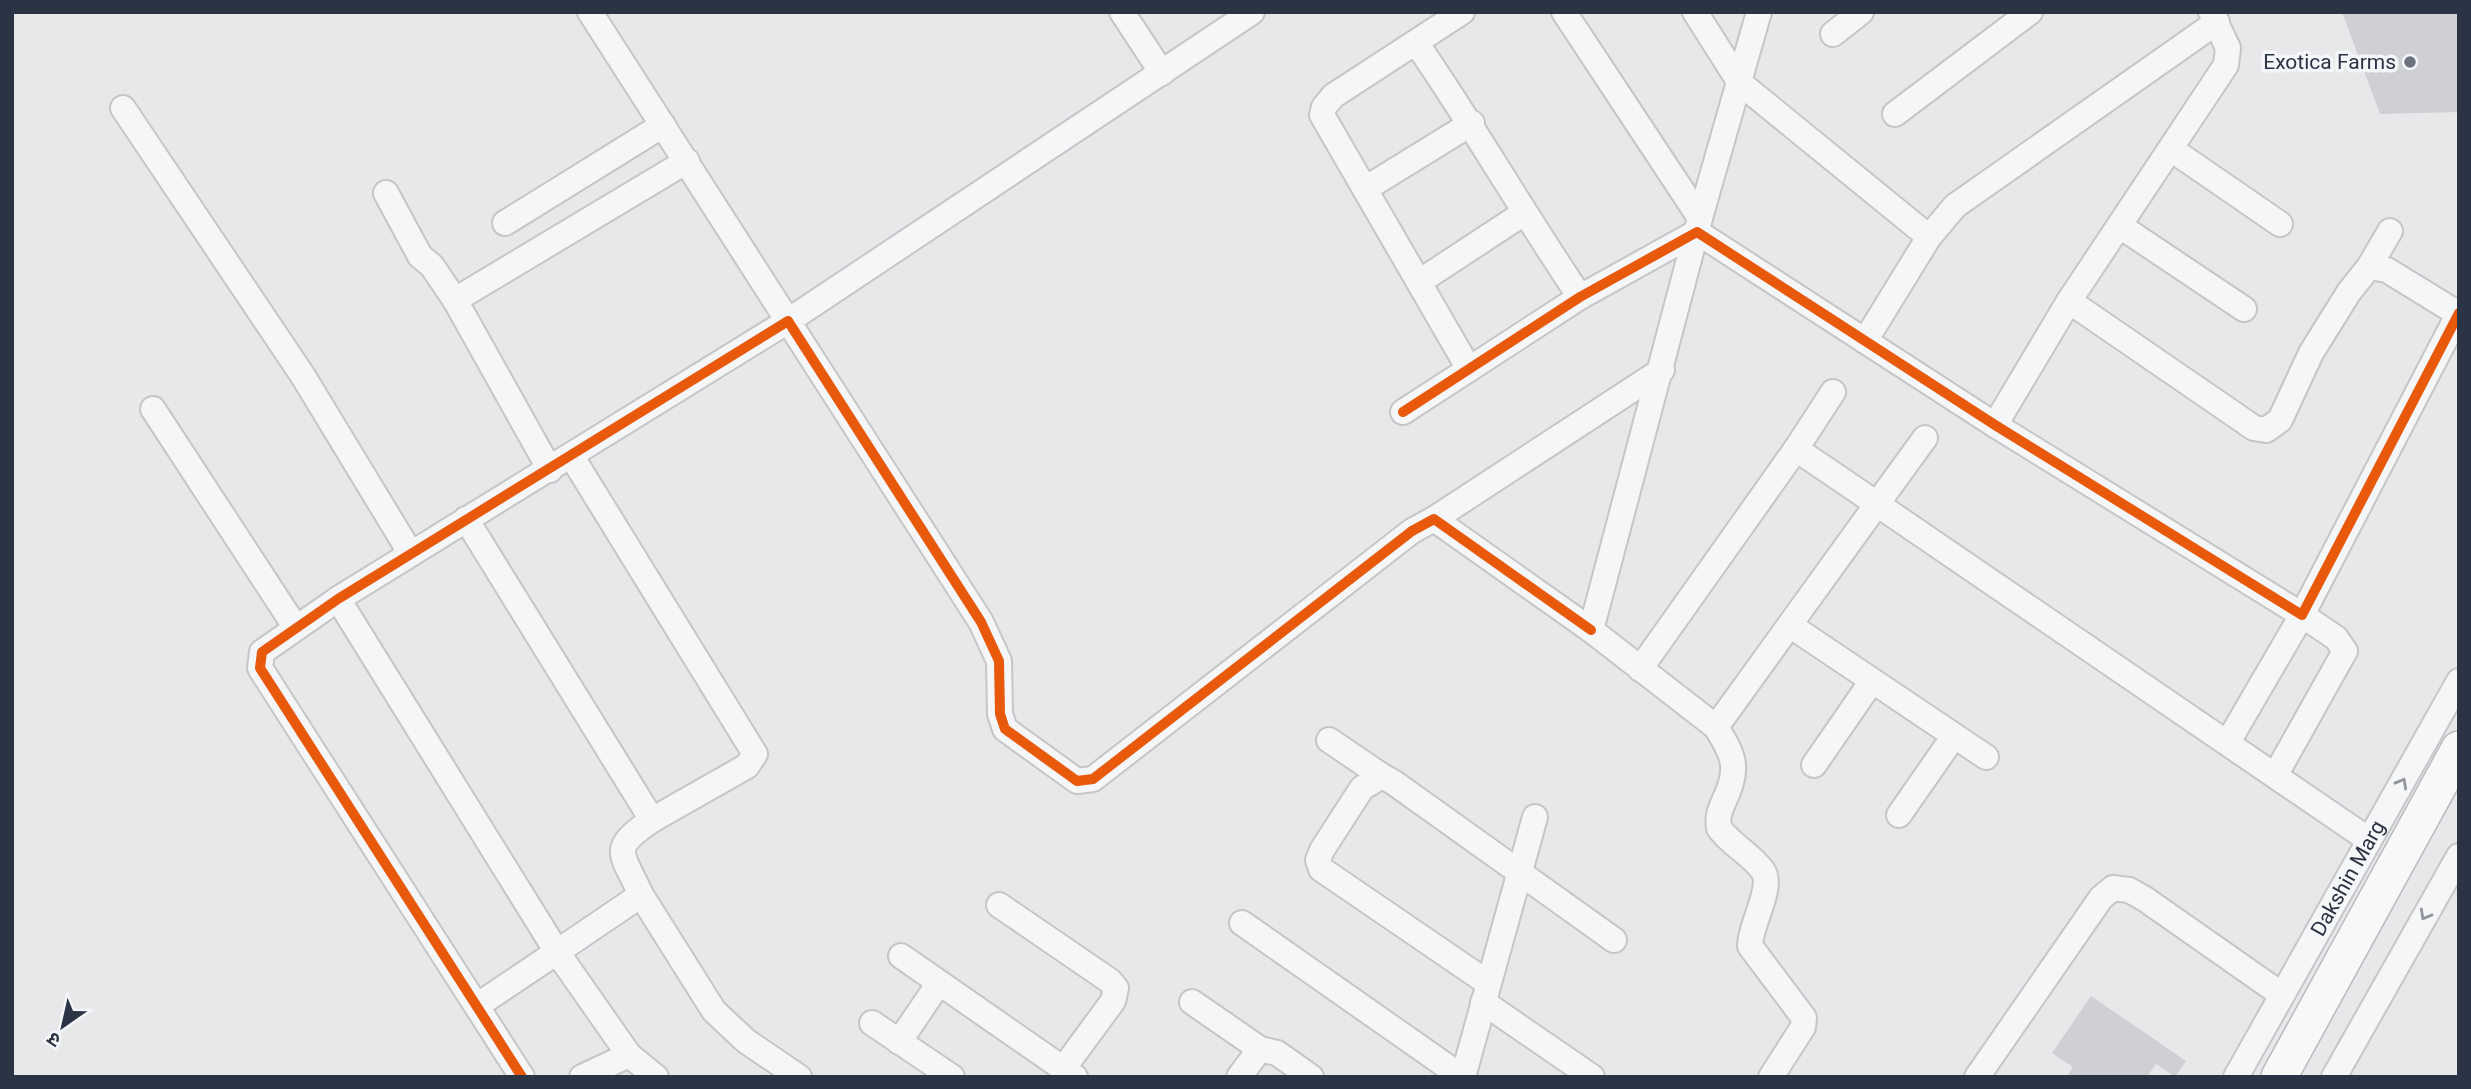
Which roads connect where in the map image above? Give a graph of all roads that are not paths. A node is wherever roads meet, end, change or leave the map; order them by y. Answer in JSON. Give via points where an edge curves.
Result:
{"nodes":[{"id":1,"x":590,"y":12,"type":"edge"},
{"id":2,"x":1122,"y":12,"type":"edge"},
{"id":3,"x":1252,"y":12,"type":"edge"},
{"id":4,"x":1462,"y":12,"type":"edge"},
{"id":5,"x":1564,"y":12,"type":"edge"},
{"id":6,"x":1695,"y":12,"type":"edge"},
{"id":7,"x":1759,"y":12,"type":"edge"},
{"id":8,"x":1861,"y":12,"type":"edge"},
{"id":9,"x":2029,"y":12,"type":"edge"},
{"id":10,"x":2214,"y":17,"type":"edge"},
{"id":11,"x":1833,"y":34,"type":"dead end"},
{"id":12,"x":1417,"y":44,"type":"junction"},
{"id":13,"x":1161,"y":73,"type":"junction"},
{"id":14,"x":1740,"y":83,"type":"junction"},
{"id":15,"x":123,"y":108,"type":"dead end"},
{"id":16,"x":1895,"y":114,"type":"dead end"},
{"id":17,"x":1472,"y":123,"type":"junction"},
{"id":18,"x":663,"y":125,"type":"junction"},
{"id":19,"x":2171,"y":149,"type":"junction"},
{"id":20,"x":687,"y":161,"type":"junction"},
{"id":21,"x":1365,"y":189,"type":"junction"},
{"id":22,"x":386,"y":193,"type":"dead end"},
{"id":23,"x":1524,"y":214,"type":"junction"},
{"id":24,"x":505,"y":223,"type":"dead end"},
{"id":25,"x":2280,"y":224,"type":"dead end"},
{"id":26,"x":1698,"y":225,"type":"junction"},
{"id":27,"x":2120,"y":226,"type":"junction"},
{"id":28,"x":2390,"y":232,"type":"dead end"},
{"id":29,"x":1929,"y":237,"type":"junction"},
{"id":30,"x":2369,"y":267,"type":"junction"},
{"id":31,"x":1419,"y":282,"type":"junction"},
{"id":32,"x":1580,"y":297,"type":"junction"},
{"id":33,"x":456,"y":300,"type":"junction"},
{"id":34,"x":2069,"y":301,"type":"junction"},
{"id":35,"x":2244,"y":309,"type":"dead end"},
{"id":36,"x":2458,"y":312,"type":"edge"},
{"id":37,"x":788,"y":321,"type":"junction"},
{"id":38,"x":1865,"y":341,"type":"junction"},
{"id":39,"x":1469,"y":369,"type":"junction"},
{"id":40,"x":1662,"y":370,"type":"junction"},
{"id":41,"x":1833,"y":392,"type":"dead end"},
{"id":42,"x":153,"y":409,"type":"dead end"},
{"id":43,"x":1403,"y":412,"type":"dead end"},
{"id":44,"x":1995,"y":425,"type":"junction"},
{"id":45,"x":1925,"y":438,"type":"dead end"},
{"id":46,"x":1796,"y":449,"type":"junction"},
{"id":47,"x":572,"y":457,"type":"junction"},
{"id":48,"x":550,"y":470,"type":"junction"},
{"id":49,"x":1877,"y":504,"type":"junction"},
{"id":50,"x":466,"y":519,"type":"junction"},
{"id":51,"x":1434,"y":519,"type":"junction"},
{"id":52,"x":411,"y":554,"type":"junction"},
{"id":53,"x":338,"y":598,"type":"junction"},
{"id":54,"x":2302,"y":615,"type":"junction"},
{"id":55,"x":1791,"y":626,"type":"junction"},
{"id":56,"x":296,"y":628,"type":"junction"},
{"id":57,"x":1591,"y":630,"type":"junction"},
{"id":58,"x":1640,"y":668,"type":"junction"},
{"id":59,"x":1872,"y":681,"type":"junction"},
{"id":60,"x":2459,"y":681,"type":"edge"},
{"id":61,"x":1716,"y":727,"type":"junction"},
{"id":62,"x":1954,"y":736,"type":"junction"},
{"id":63,"x":1329,"y":740,"type":"dead end"},
{"id":64,"x":2228,"y":742,"type":"junction"},
{"id":65,"x":2459,"y":749,"type":"edge"},
{"id":66,"x":1986,"y":757,"type":"dead end"},
{"id":67,"x":1814,"y":765,"type":"dead end"},
{"id":68,"x":2276,"y":774,"type":"junction"},
{"id":69,"x":1381,"y":776,"type":"junction"},
{"id":70,"x":2459,"y":795,"type":"edge"},
{"id":71,"x":1899,"y":815,"type":"dead end"},
{"id":72,"x":1535,"y":817,"type":"dead end"},
{"id":73,"x":652,"y":820,"type":"junction"},
{"id":74,"x":2369,"y":840,"type":"junction"},
{"id":75,"x":2459,"y":856,"type":"edge"},
{"id":76,"x":1519,"y":873,"type":"junction"},
{"id":77,"x":641,"y":895,"type":"junction"},
{"id":78,"x":999,"y":905,"type":"dead end"},
{"id":79,"x":1242,"y":923,"type":"dead end"},
{"id":80,"x":1614,"y":940,"type":"dead end"},
{"id":81,"x":557,"y":952,"type":"junction"},
{"id":82,"x":901,"y":957,"type":"dead end"},
{"id":83,"x":939,"y":983,"type":"junction"},
{"id":84,"x":1485,"y":992,"type":"junction"},
{"id":85,"x":2282,"y":995,"type":"junction"},
{"id":86,"x":1192,"y":1002,"type":"dead end"},
{"id":87,"x":478,"y":1006,"type":"junction"},
{"id":88,"x":872,"y":1023,"type":"dead end"},
{"id":89,"x":899,"y":1042,"type":"junction"},
{"id":90,"x":1260,"y":1049,"type":"junction"},
{"id":91,"x":629,"y":1055,"type":"junction"},
{"id":92,"x":1069,"y":1073,"type":"edge"},
{"id":93,"x":1587,"y":1075,"type":"edge"},
{"id":94,"x":522,"y":1077,"type":"edge"},
{"id":95,"x":582,"y":1077,"type":"edge"},
{"id":96,"x":656,"y":1077,"type":"edge"},
{"id":97,"x":799,"y":1077,"type":"edge"},
{"id":98,"x":952,"y":1077,"type":"edge"},
{"id":99,"x":1239,"y":1077,"type":"edge"},
{"id":100,"x":1311,"y":1077,"type":"edge"},
{"id":101,"x":1462,"y":1077,"type":"edge"},
{"id":102,"x":1771,"y":1077,"type":"edge"},
{"id":103,"x":1978,"y":1077,"type":"edge"},
{"id":104,"x":2236,"y":1077,"type":"edge"},
{"id":105,"x":2279,"y":1077,"type":"edge"},
{"id":106,"x":2306,"y":1077,"type":"edge"},
{"id":107,"x":2334,"y":1077,"type":"edge"}],
"edges":[{"from":1,"to":18,"type":"street"},
{"from":2,"to":13,"type":"street"},
{"from":3,"to":13,"type":"street"},
{"from":4,"to":12,"type":"street"},
{"from":5,"to":26,"type":"street"},
{"from":6,"to":14,"type":"street"},
{"from":7,"to":14,"type":"street"},
{"from":8,"to":11,"type":"street"},
{"from":9,"to":16,"type":"street"},
{"from":10,"to":19,"type":"street","via":[[2229,57]]},
{"from":10,"to":29,"type":"street","via":[[1973,191]]},
{"from":12,"to":17,"type":"street"},
{"from":12,"to":21,"type":"street","via":[[1333,96],[1324,107],[1322,115]]},
{"from":13,"to":37,"type":"street"},
{"from":14,"to":26,"type":"street"},
{"from":14,"to":29,"type":"street"},
{"from":15,"to":52,"type":"street","via":[[303,376]]},
{"from":17,"to":21,"type":"street"},
{"from":17,"to":23,"type":"street"},
{"from":18,"to":20,"type":"street"},
{"from":18,"to":24,"type":"street"},
{"from":19,"to":25,"type":"street"},
{"from":19,"to":27,"type":"street"},
{"from":20,"to":33,"type":"street"},
{"from":20,"to":37,"type":"street"},
{"from":21,"to":31,"type":"street"},
{"from":22,"to":33,"type":"street","via":[[420,256]]},
{"from":23,"to":31,"type":"street"},
{"from":23,"to":32,"type":"street"},
{"from":26,"to":32,"type":"street"},
{"from":26,"to":38,"type":"street"},
{"from":26,"to":40,"type":"street"},
{"from":27,"to":34,"type":"street"},
{"from":27,"to":35,"type":"street"},
{"from":28,"to":30,"type":"street"},
{"from":29,"to":38,"type":"street"},
{"from":30,"to":34,"type":"street","via":[[2311,353],[2280,420],[2266,430],[2254,428]]},
{"from":30,"to":36,"type":"street","via":[[2387,270]]},
{"from":31,"to":39,"type":"street"},
{"from":32,"to":39,"type":"street"},
{"from":33,"to":48,"type":"street"},
{"from":34,"to":44,"type":"street"},
{"from":36,"to":54,"type":"street"},
{"from":37,"to":47,"type":"street"},
{"from":37,"to":51,"type":"street","via":[[981,622],[999,661],[1000,714],[1005,729],[1077,781],[1093,779],[1412,531]]},
{"from":38,"to":44,"type":"street"},
{"from":39,"to":43,"type":"street"},
{"from":40,"to":51,"type":"street"},
{"from":40,"to":57,"type":"street"},
{"from":41,"to":46,"type":"street"},
{"from":42,"to":56,"type":"street"},
{"from":44,"to":54,"type":"street"},
{"from":45,"to":49,"type":"street"},
{"from":46,"to":49,"type":"street"},
{"from":46,"to":58,"type":"street"},
{"from":47,"to":48,"type":"street"},
{"from":47,"to":73,"type":"street","via":[[755,754],[747,766]]},
{"from":48,"to":50,"type":"street"},
{"from":49,"to":55,"type":"street"},
{"from":49,"to":64,"type":"street"},
{"from":50,"to":52,"type":"street"},
{"from":50,"to":73,"type":"street"},
{"from":51,"to":57,"type":"street"},
{"from":52,"to":53,"type":"street"},
{"from":53,"to":56,"type":"street"},
{"from":53,"to":81,"type":"street"},
{"from":54,"to":64,"type":"street"},
{"from":54,"to":68,"type":"street","via":[[2336,638],[2345,650]]},
{"from":55,"to":59,"type":"street"},
{"from":55,"to":61,"type":"street"},
{"from":56,"to":87,"type":"street","via":[[262,652],[260,668]]},
{"from":57,"to":58,"type":"street"},
{"from":58,"to":61,"type":"street"},
{"from":59,"to":62,"type":"street"},
{"from":59,"to":67,"type":"street"},
{"from":74,"to":60,"type":"street","name":"Dakshin Marg","one_way":true},
{"from":61,"to":102,"type":"street","via":[[1735,766],[1734,782],[1717,819],[1719,828],[1766,878],[1750,946],[1804,1017]]},
{"from":62,"to":66,"type":"street"},
{"from":62,"to":71,"type":"street"},
{"from":63,"to":69,"type":"street"},
{"from":64,"to":68,"type":"street"},
{"from":65,"to":105,"type":"highway"},
{"from":68,"to":74,"type":"street"},
{"from":69,"to":76,"type":"street"},
{"from":69,"to":84,"type":"street","via":[[1362,788],[1322,850],[1321,869]]},
{"from":70,"to":106,"type":"highway"},
{"from":72,"to":76,"type":"street"},
{"from":73,"to":77,"type":"street","via":[[627,837],[622,846]]},
{"from":74,"to":85,"type":"street","name":"Dakshin Marg"},
{"from":75,"to":107,"type":"street","one_way":true},
{"from":76,"to":80,"type":"street"},
{"from":76,"to":84,"type":"street"},
{"from":77,"to":81,"type":"street"},
{"from":77,"to":97,"type":"street","via":[[714,1011],[746,1041]]},
{"from":78,"to":92,"type":"street","via":[[1116,988],[1113,1001]]},
{"from":79,"to":101,"type":"street"},
{"from":81,"to":87,"type":"street"},
{"from":81,"to":91,"type":"street"},
{"from":82,"to":83,"type":"street"},
{"from":83,"to":89,"type":"street"},
{"from":83,"to":92,"type":"street"},
{"from":84,"to":93,"type":"street"},
{"from":84,"to":101,"type":"street"},
{"from":85,"to":103,"type":"street","via":[[2146,899],[2113,888],[2101,898]]},
{"from":85,"to":104,"type":"street","name":"Dakshin Marg"},
{"from":86,"to":90,"type":"street"},
{"from":87,"to":94,"type":"street"},
{"from":88,"to":89,"type":"street"},
{"from":89,"to":98,"type":"street"},
{"from":90,"to":99,"type":"street"},
{"from":90,"to":100,"type":"street","via":[[1278,1053]]},
{"from":91,"to":95,"type":"street"},
{"from":91,"to":96,"type":"street"}]}
